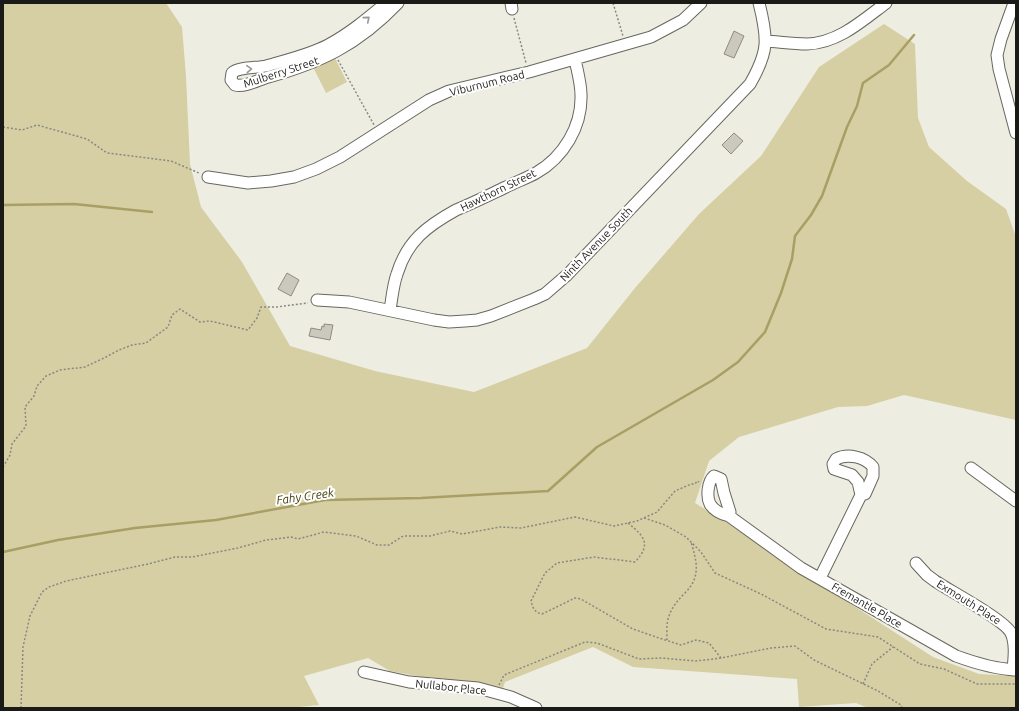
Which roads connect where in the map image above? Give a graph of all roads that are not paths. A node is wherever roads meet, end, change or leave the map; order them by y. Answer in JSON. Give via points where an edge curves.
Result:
{"nodes":[{"id":1,"x":386,"y":3,"type":"edge"},
{"id":2,"x":398,"y":3,"type":"edge"},
{"id":3,"x":701,"y":3,"type":"edge"},
{"id":4,"x":759,"y":3,"type":"edge"},
{"id":5,"x":886,"y":3,"type":"edge"},
{"id":6,"x":1014,"y":3,"type":"edge"},
{"id":7,"x":766,"y":41,"type":"junction"},
{"id":8,"x":575,"y":59,"type":"junction"},
{"id":9,"x":1016,"y":133,"type":"edge"},
{"id":10,"x":208,"y":177,"type":"road end"},
{"id":11,"x":317,"y":300,"type":"road end"},
{"id":12,"x":390,"y":310,"type":"junction"},
{"id":13,"x":971,"y":468,"type":"dead end"},
{"id":14,"x":862,"y":495,"type":"dead end"},
{"id":15,"x":1016,"y":501,"type":"edge"},
{"id":16,"x":729,"y":516,"type":"junction"},
{"id":17,"x":916,"y":563,"type":"dead end"},
{"id":18,"x":820,"y":578,"type":"junction"},
{"id":19,"x":1014,"y":670,"type":"edge"},
{"id":20,"x":364,"y":672,"type":"dead end"},
{"id":21,"x":536,"y":708,"type":"edge"}],
"edges":[{"from":2,"to":1,"type":"street","name":"Mulberry Street","one_way":true,"via":[[368,31],[335,53],[289,72],[243,85],[235,85],[231,80],[232,73],[237,70],[266,66],[317,50],[363,23]]},
{"from":3,"to":8,"type":"street","name":"Viburnum Road","via":[[683,20],[650,37]]},
{"from":4,"to":7,"type":"street","name":"Ninth Avenue South"},
{"from":5,"to":7,"type":"street","via":[[852,28],[827,40],[807,44]]},
{"from":6,"to":9,"type":"street","via":[[997,55]]},
{"from":7,"to":12,"type":"street","name":"Ninth Avenue South","via":[[763,57],[750,84],[567,275],[545,294],[477,320],[449,322]]},
{"from":8,"to":10,"type":"street","name":"Viburnum Road","via":[[449,91],[429,100],[340,157],[294,177],[248,183]]},
{"from":8,"to":12,"type":"street","name":"Hawthorn Street","via":[[582,94],[581,108],[573,134],[558,156],[537,172],[456,210],[422,232],[401,262]]},
{"from":11,"to":12,"type":"street","name":"Ninth Avenue South","via":[[349,302]]},
{"from":13,"to":15,"type":"street"},
{"from":14,"to":18,"type":"street"},
{"from":16,"to":16,"type":"street","name":"Fremantle Place","via":[[717,512],[710,503],[708,488],[714,476],[721,479]]},
{"from":16,"to":18,"type":"street","name":"Fremantle Place","via":[[801,568]]},
{"from":17,"to":19,"type":"street","name":"Exmouth Place","via":[[927,576],[1008,627],[1013,638]]},
{"from":18,"to":19,"type":"street","name":"Fremantle Place","via":[[956,656]]},
{"from":20,"to":21,"type":"street","name":"Nullabor Place","via":[[410,682],[468,686],[496,692]]}]}
